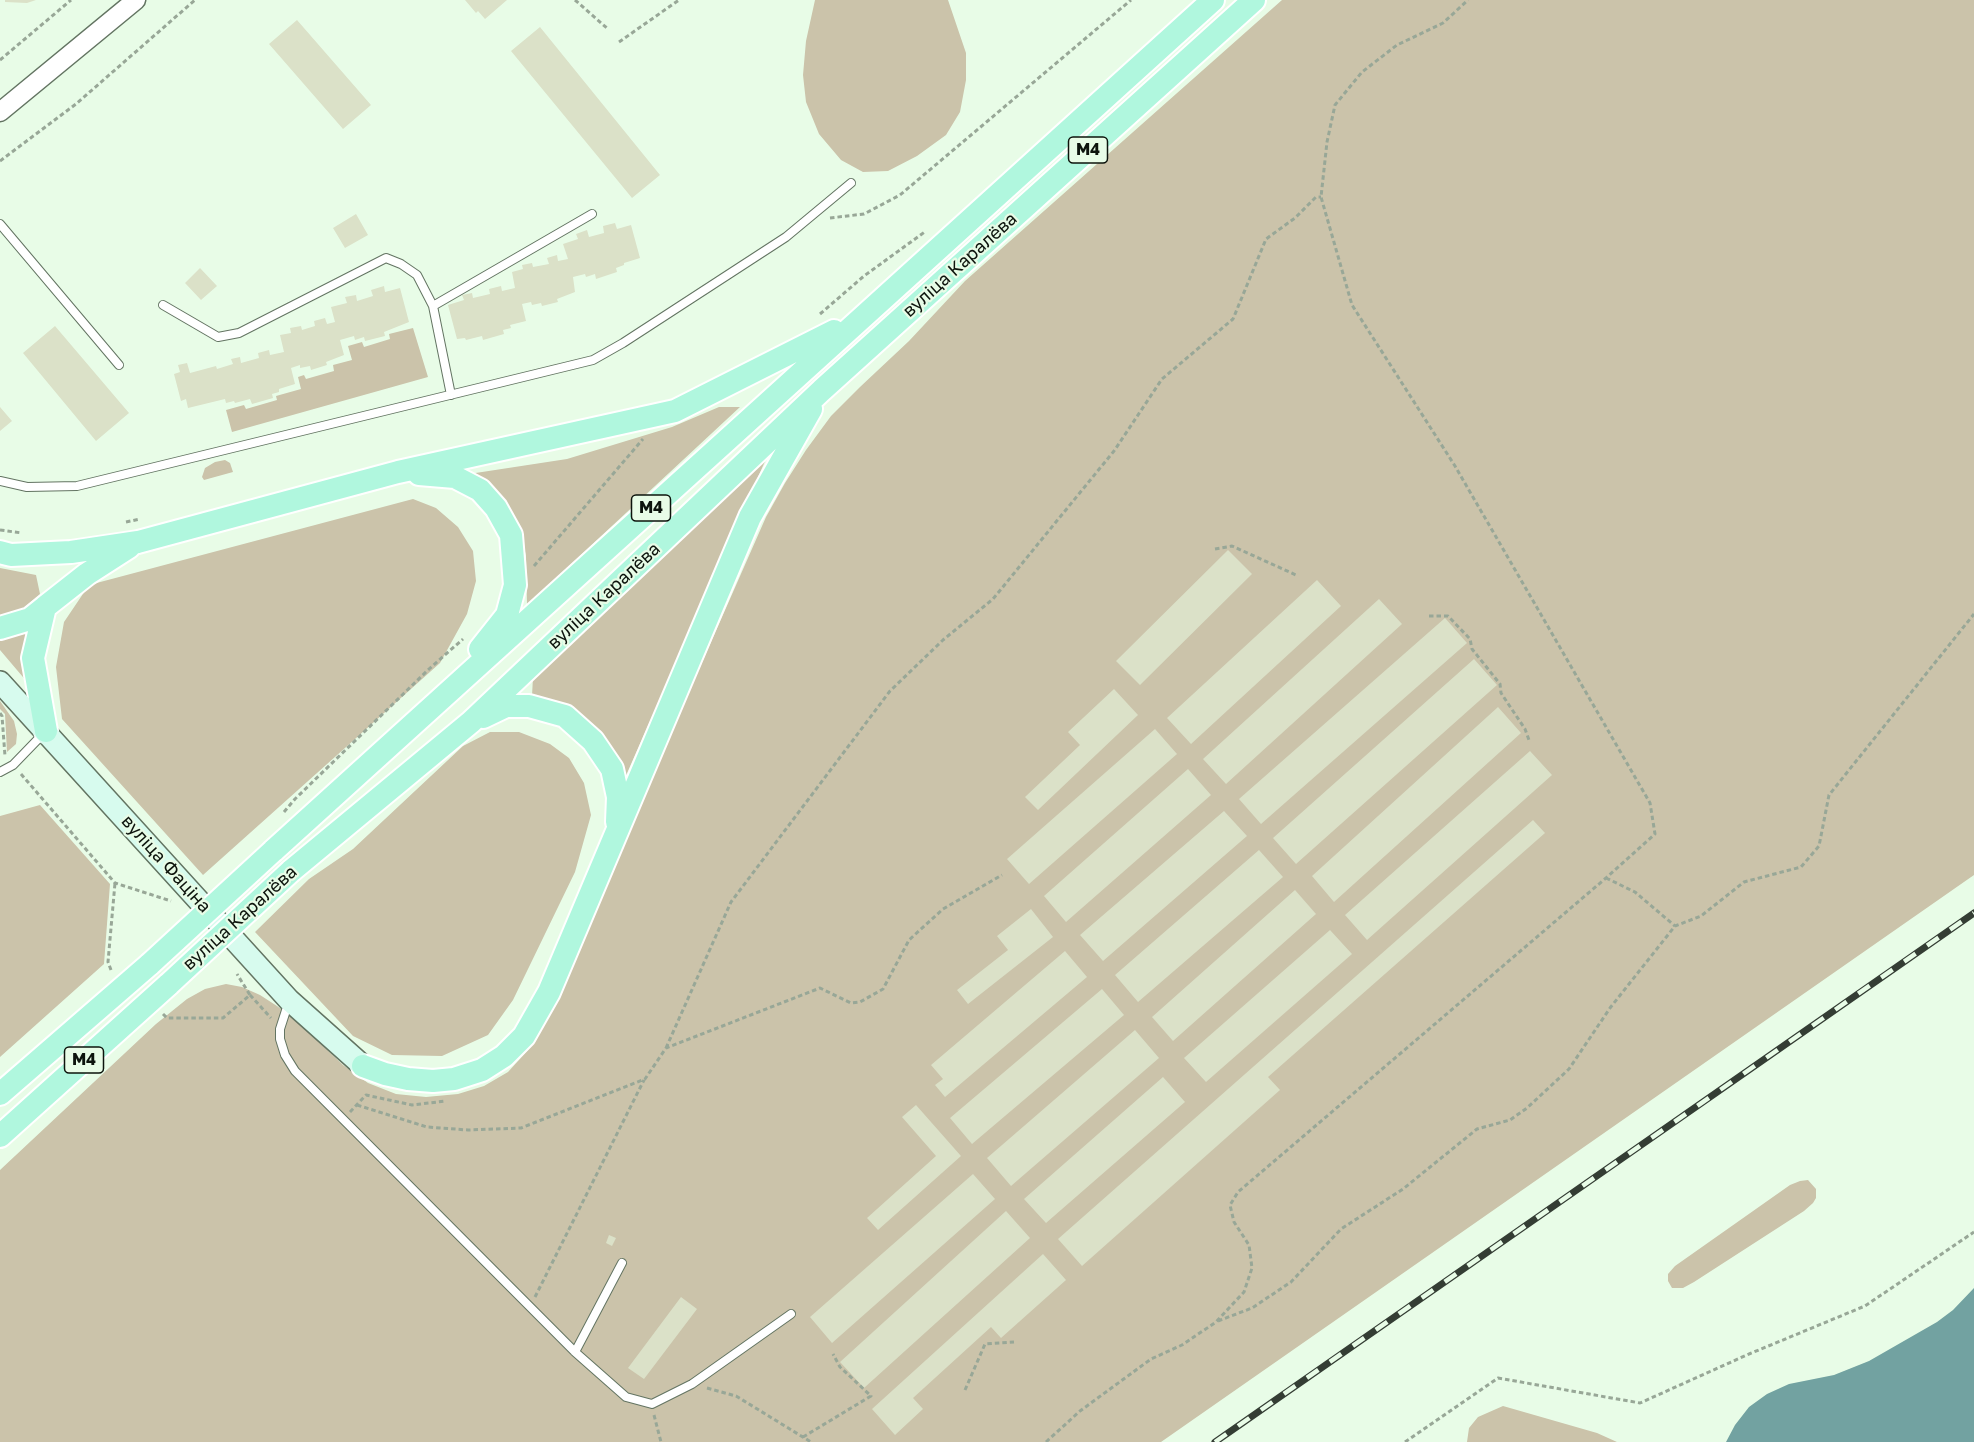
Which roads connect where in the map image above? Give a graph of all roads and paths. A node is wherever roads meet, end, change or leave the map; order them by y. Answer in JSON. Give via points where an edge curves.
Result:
{"nodes":[{"id":1,"x":70,"y":0,"type":"edge"},
{"id":2,"x":136,"y":0,"type":"edge"},
{"id":3,"x":195,"y":0,"type":"edge"},
{"id":4,"x":575,"y":0,"type":"edge"},
{"id":5,"x":678,"y":0,"type":"edge"},
{"id":6,"x":1131,"y":0,"type":"edge"},
{"id":7,"x":1213,"y":0,"type":"edge"},
{"id":8,"x":1254,"y":0,"type":"edge"},
{"id":9,"x":1468,"y":0,"type":"edge"},
{"id":10,"x":608,"y":29,"type":"dead end"},
{"id":11,"x":619,"y":42,"type":"dead end"},
{"id":12,"x":0,"y":60,"type":"edge"},
{"id":13,"x":0,"y":112,"type":"edge"},
{"id":14,"x":0,"y":161,"type":"edge"},
{"id":15,"x":851,"y":183,"type":"dead end"},
{"id":16,"x":1321,"y":197,"type":"junction"},
{"id":17,"x":592,"y":214,"type":"dead end"},
{"id":18,"x":807,"y":220,"type":"junction"},
{"id":19,"x":0,"y":224,"type":"edge"},
{"id":20,"x":3,"y":234,"type":"edge"},
{"id":21,"x":164,"y":305,"type":"dead end"},
{"id":22,"x":433,"y":306,"type":"junction"},
{"id":23,"x":859,"y":318,"type":"junction"},
{"id":24,"x":119,"y":365,"type":"dead end"},
{"id":25,"x":822,"y":390,"type":"junction"},
{"id":26,"x":451,"y":395,"type":"junction"},
{"id":27,"x":649,"y":416,"type":"junction"},
{"id":28,"x":398,"y":472,"type":"junction"},
{"id":29,"x":0,"y":480,"type":"edge"},
{"id":30,"x":138,"y":542,"type":"junction"},
{"id":31,"x":1215,"y":549,"type":"dead end"},
{"id":32,"x":0,"y":552,"type":"edge"},
{"id":33,"x":514,"y":570,"type":"junction"},
{"id":34,"x":1296,"y":575,"type":"dead end"},
{"id":35,"x":45,"y":607,"type":"junction"},
{"id":36,"x":1974,"y":614,"type":"edge"},
{"id":37,"x":1429,"y":616,"type":"dead end"},
{"id":38,"x":0,"y":628,"type":"edge"},
{"id":39,"x":463,"y":639,"type":"dead end"},
{"id":40,"x":0,"y":682,"type":"edge"},
{"id":41,"x":442,"y":697,"type":"junction"},
{"id":42,"x":0,"y":714,"type":"edge"},
{"id":43,"x":471,"y":722,"type":"junction"},
{"id":44,"x":46,"y":731,"type":"junction"},
{"id":45,"x":1529,"y":740,"type":"dead end"},
{"id":46,"x":13,"y":765,"type":"junction"},
{"id":47,"x":0,"y":772,"type":"edge"},
{"id":48,"x":282,"y":815,"type":"dead end"},
{"id":49,"x":616,"y":837,"type":"junction"},
{"id":50,"x":1002,"y":875,"type":"dead end"},
{"id":51,"x":1606,"y":878,"type":"junction"},
{"id":52,"x":115,"y":883,"type":"junction"},
{"id":53,"x":179,"y":903,"type":"dead end"},
{"id":54,"x":1676,"y":926,"type":"junction"},
{"id":55,"x":108,"y":962,"type":"dead end"},
{"id":56,"x":235,"y":970,"type":"dead end"},
{"id":57,"x":250,"y":994,"type":"junction"},
{"id":58,"x":289,"y":1000,"type":"junction"},
{"id":59,"x":167,"y":1018,"type":"dead end"},
{"id":60,"x":280,"y":1029,"type":"junction"},
{"id":61,"x":666,"y":1048,"type":"junction"},
{"id":62,"x":363,"y":1066,"type":"joint"},
{"id":63,"x":645,"y":1079,"type":"junction"},
{"id":64,"x":0,"y":1094,"type":"edge"},
{"id":65,"x":356,"y":1105,"type":"dead end"},
{"id":66,"x":0,"y":1136,"type":"edge"},
{"id":67,"x":1974,"y":1232,"type":"edge"},
{"id":68,"x":622,"y":1263,"type":"dead end"},
{"id":69,"x":530,"y":1307,"type":"junction"},
{"id":70,"x":791,"y":1314,"type":"dead end"},
{"id":71,"x":1216,"y":1322,"type":"junction"},
{"id":72,"x":1014,"y":1342,"type":"dead end"},
{"id":73,"x":575,"y":1352,"type":"junction"},
{"id":74,"x":832,"y":1354,"type":"dead end"},
{"id":75,"x":692,"y":1384,"type":"junction"},
{"id":76,"x":965,"y":1390,"type":"dead end"},
{"id":77,"x":652,"y":1404,"type":"junction"},
{"id":78,"x":803,"y":1437,"type":"junction"},
{"id":79,"x":661,"y":1442,"type":"edge"},
{"id":80,"x":811,"y":1442,"type":"edge"},
{"id":81,"x":1046,"y":1442,"type":"edge"},
{"id":82,"x":1406,"y":1442,"type":"edge"}],
"edges":[{"from":1,"to":12,"type":"path"},
{"from":2,"to":13,"type":"street"},
{"from":3,"to":14,"type":"path","via":[[76,104]]},
{"from":4,"to":10,"type":"path"},
{"from":5,"to":11,"type":"path"},
{"from":6,"to":18,"type":"path","via":[[900,195],[864,214]]},
{"from":7,"to":23,"type":"main road","name":"вуліца Каралёва","number":"М4"},
{"from":8,"to":25,"type":"main road","name":"вуліца Каралёва","number":"М4"},
{"from":9,"to":16,"type":"path","via":[[1443,23],[1398,45],[1362,72],[1335,105]]},
{"from":15,"to":18,"type":"lane"},
{"from":16,"to":51,"type":"path","via":[[1352,305],[1455,466],[1650,803],[1655,834]]},
{"from":16,"to":61,"type":"path","via":[[1316,197],[1266,239],[1233,319],[1162,379],[1114,451],[993,599],[890,691],[731,902]]},
{"from":17,"to":22,"type":"lane"},
{"from":18,"to":26,"type":"lane","via":[[593,360]]},
{"from":19,"to":20,"type":"lane"},
{"from":20,"to":24,"type":"lane"},
{"from":21,"to":22,"type":"lane","via":[[218,337],[239,333],[386,258],[417,275]]},
{"from":22,"to":26,"type":"lane"},
{"from":23,"to":27,"type":"main road","via":[[675,411]]},
{"from":23,"to":41,"type":"main road","name":"вуліца Каралёва","number":"М4"},
{"from":25,"to":43,"type":"main road","name":"вуліца Каралёва","number":"М4"},
{"from":25,"to":49,"type":"main road","via":[[750,517]]},
{"from":26,"to":29,"type":"lane","via":[[77,486],[27,487]]},
{"from":27,"to":28,"type":"main road"},
{"from":27,"to":33,"type":"path","via":[[653,427],[538,563],[528,570]]},
{"from":28,"to":30,"type":"main road"},
{"from":28,"to":33,"type":"main road","via":[[455,477],[480,490],[496,507],[511,535]]},
{"from":30,"to":32,"type":"main road","via":[[71,552]]},
{"from":30,"to":35,"type":"main road"},
{"from":31,"to":34,"type":"path","via":[[1232,546]]},
{"from":33,"to":41,"type":"main road","via":[[515,585],[507,615]]},
{"from":35,"to":38,"type":"main road","via":[[30,619]]},
{"from":35,"to":44,"type":"main road","via":[[33,658]]},
{"from":36,"to":54,"type":"path","via":[[1829,795],[1819,846],[1801,867],[1744,882],[1701,916]]},
{"from":37,"to":45,"type":"path","via":[[1448,616],[1470,639],[1472,649],[1500,684],[1501,693]]},
{"from":39,"to":48,"type":"path"},
{"from":40,"to":44,"type":"main road","name":"вуліца Фаціна"},
{"from":41,"to":64,"type":"main road","name":"вуліца Каралёва","number":"М4","bridge":true,"via":[[150,964]]},
{"from":42,"to":46,"type":"path","via":[[4,755]]},
{"from":43,"to":49,"type":"main road","via":[[506,706],[529,706],[565,716],[593,741],[612,769],[618,797]]},
{"from":43,"to":66,"type":"main road","name":"вуліца Каралёва","number":"М4","bridge":true,"via":[[291,871]]},
{"from":44,"to":46,"type":"lane"},
{"from":44,"to":58,"type":"main road","name":"вуліца Фаціна"},
{"from":46,"to":47,"type":"lane"},
{"from":46,"to":52,"type":"path"},
{"from":49,"to":62,"type":"main road","via":[[549,992],[524,1036],[504,1056],[482,1070],[433,1081],[408,1079]]},
{"from":50,"to":61,"type":"path","via":[[943,909],[909,940],[883,989],[860,1002],[851,1003],[820,988]]},
{"from":51,"to":54,"type":"path","via":[[1635,892]]},
{"from":51,"to":71,"type":"path","via":[[1238,1192],[1230,1205],[1234,1222],[1249,1245],[1252,1268],[1244,1292]]},
{"from":52,"to":53,"type":"path"},
{"from":52,"to":55,"type":"path"},
{"from":54,"to":71,"type":"path","via":[[1610,1008],[1569,1069],[1527,1108],[1510,1120],[1477,1129],[1403,1189],[1341,1229],[1291,1282],[1252,1308]]},
{"from":56,"to":57,"type":"path"},
{"from":57,"to":59,"type":"path","via":[[223,1018]]},
{"from":57,"to":60,"type":"path"},
{"from":58,"to":60,"type":"lane"},
{"from":58,"to":62,"type":"main road","name":"вуліца Фаціна"},
{"from":60,"to":69,"type":"lane","via":[[285,1055],[295,1071]]},
{"from":61,"to":63,"type":"path"},
{"from":63,"to":65,"type":"path","via":[[520,1128],[427,1127]]},
{"from":63,"to":69,"type":"path"},
{"from":67,"to":82,"type":"path","via":[[1865,1306],[1640,1403],[1498,1378]]},
{"from":68,"to":73,"type":"lane"},
{"from":69,"to":73,"type":"lane"},
{"from":70,"to":75,"type":"lane"},
{"from":71,"to":81,"type":"path","via":[[1182,1345],[1151,1359],[1080,1411]]},
{"from":72,"to":76,"type":"path","via":[[985,1344]]},
{"from":73,"to":77,"type":"lane","via":[[626,1398]]},
{"from":74,"to":78,"type":"path","via":[[871,1396]]},
{"from":75,"to":77,"type":"lane"},
{"from":75,"to":78,"type":"path","via":[[736,1396]]},
{"from":77,"to":79,"type":"path"},
{"from":78,"to":80,"type":"path"}]}
